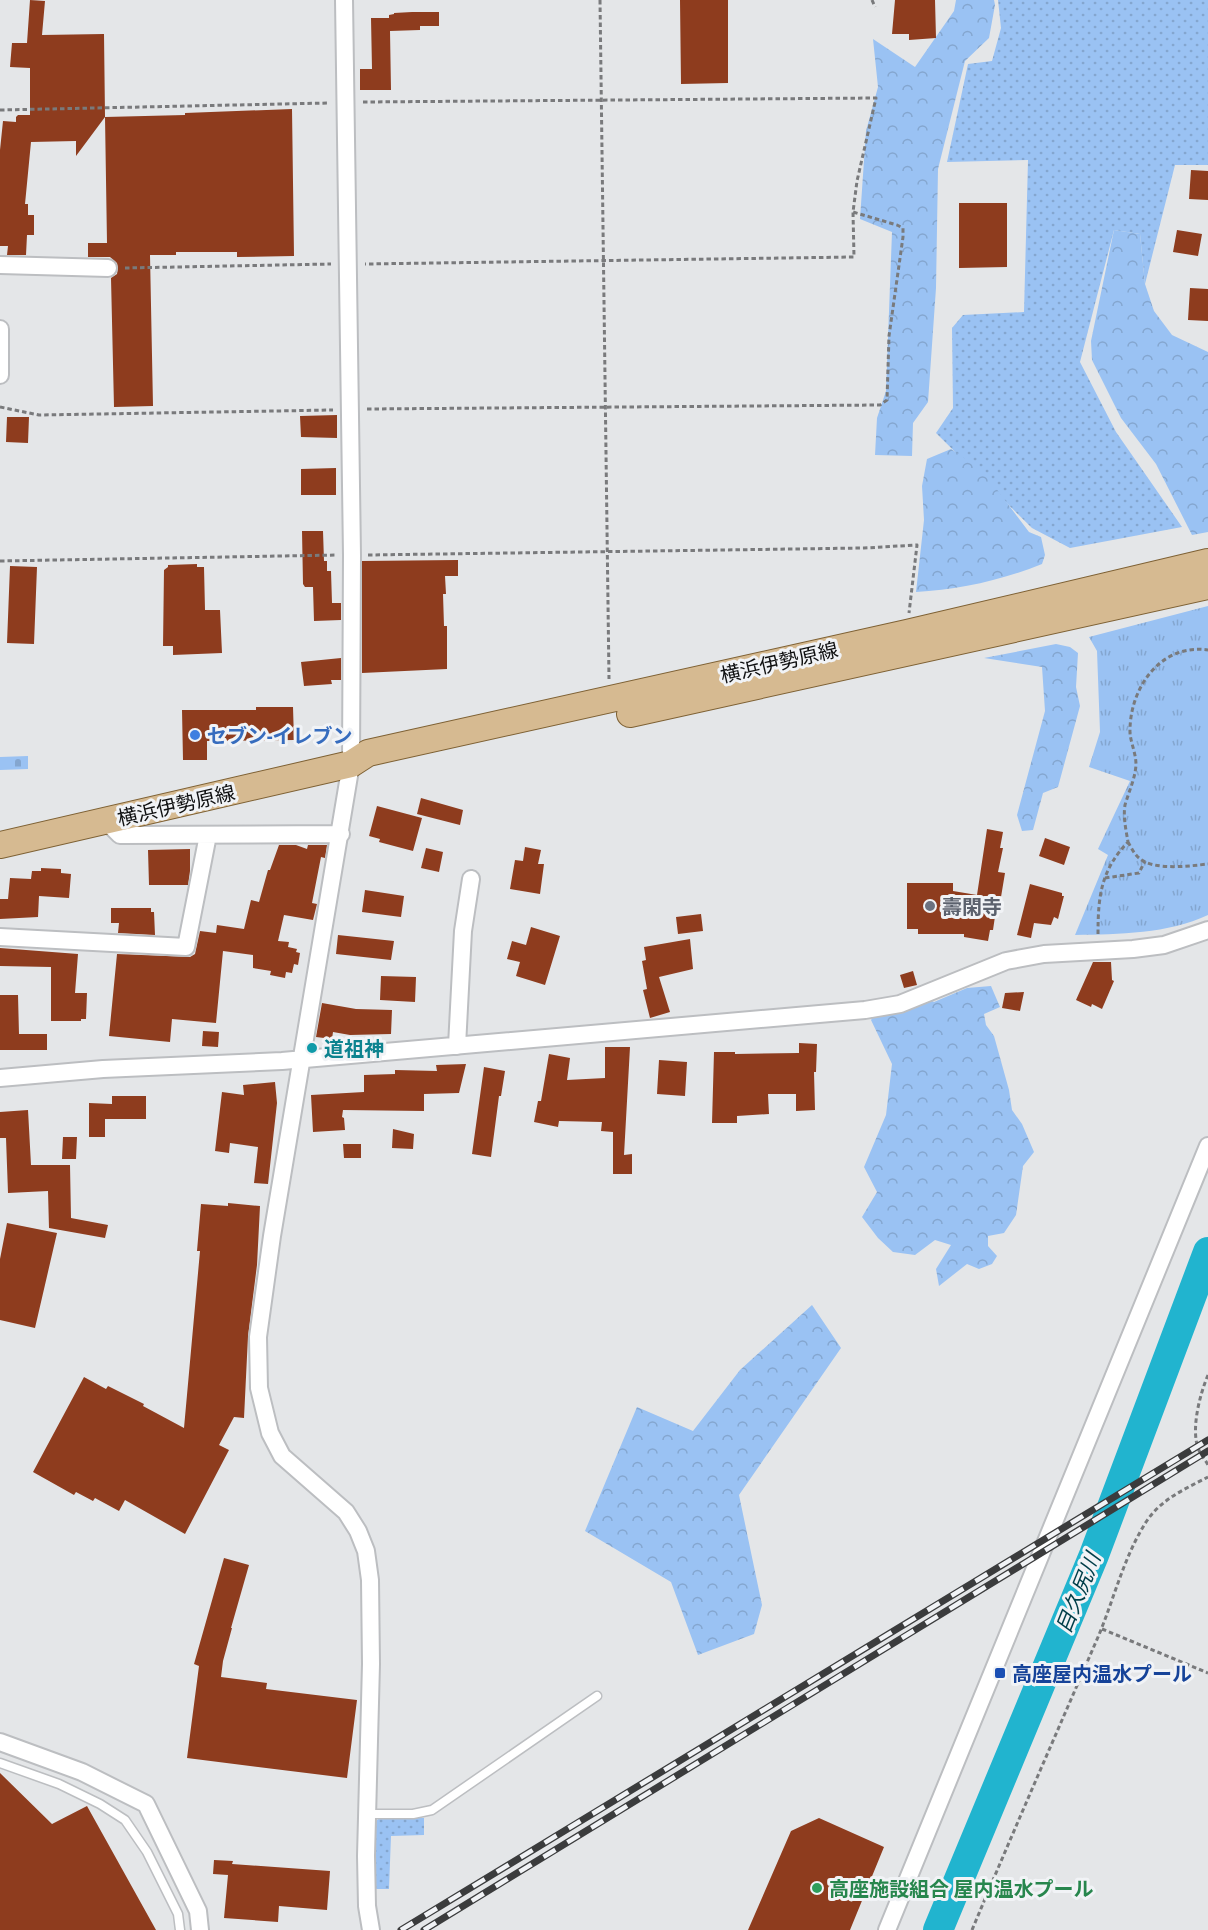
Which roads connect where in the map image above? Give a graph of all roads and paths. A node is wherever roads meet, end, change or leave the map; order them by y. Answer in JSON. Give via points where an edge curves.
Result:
{"nodes":[{"id":1,"x":344,"y":0,"type":"edge"},
{"id":2,"x":600,"y":0,"type":"edge"},
{"id":3,"x":872,"y":0,"type":"edge"},
{"id":4,"x":875,"y":7,"type":"dead end"},
{"id":5,"x":602,"y":101,"type":"junction"},
{"id":6,"x":346,"y":102,"type":"junction"},
{"id":7,"x":0,"y":110,"type":"edge"},
{"id":8,"x":853,"y":212,"type":"junction"},
{"id":9,"x":604,"y":261,"type":"junction"},
{"id":10,"x":348,"y":264,"type":"junction"},
{"id":11,"x":0,"y":266,"type":"edge"},
{"id":12,"x":108,"y":268,"type":"joint"},
{"id":13,"x":0,"y":329,"type":"edge"},
{"id":14,"x":0,"y":375,"type":"edge"},
{"id":15,"x":606,"y":406,"type":"junction"},
{"id":16,"x":0,"y":407,"type":"edge"},
{"id":17,"x":350,"y":409,"type":"junction"},
{"id":18,"x":608,"y":551,"type":"junction"},
{"id":19,"x":352,"y":555,"type":"junction"},
{"id":20,"x":0,"y":561,"type":"edge"},
{"id":21,"x":1208,"y":562,"type":"edge"},
{"id":22,"x":1208,"y":586,"type":"edge"},
{"id":23,"x":907,"y":633,"type":"junction"},
{"id":24,"x":1208,"y":650,"type":"edge"},
{"id":25,"x":609,"y":700,"type":"junction"},
{"id":26,"x":351,"y":764,"type":"junction"},
{"id":27,"x":106,"y":821,"type":"junction"},
{"id":28,"x":341,"y":834,"type":"junction"},
{"id":29,"x":208,"y":835,"type":"junction"},
{"id":30,"x":1128,"y":842,"type":"junction"},
{"id":31,"x":0,"y":845,"type":"edge"},
{"id":32,"x":1145,"y":861,"type":"junction"},
{"id":33,"x":1208,"y":864,"type":"edge"},
{"id":34,"x":1105,"y":878,"type":"junction"},
{"id":35,"x":471,"y":879,"type":"dead end"},
{"id":36,"x":1208,"y":930,"type":"edge"},
{"id":37,"x":0,"y":937,"type":"edge"},
{"id":38,"x":1098,"y":942,"type":"dead end"},
{"id":39,"x":457,"y":1046,"type":"junction"},
{"id":40,"x":300,"y":1060,"type":"junction"},
{"id":41,"x":0,"y":1078,"type":"edge"},
{"id":42,"x":1208,"y":1146,"type":"edge"},
{"id":43,"x":1208,"y":1375,"type":"edge"},
{"id":44,"x":1208,"y":1465,"type":"edge"},
{"id":45,"x":1208,"y":1477,"type":"edge"},
{"id":46,"x":1102,"y":1629,"type":"junction"},
{"id":47,"x":1208,"y":1673,"type":"edge"},
{"id":48,"x":597,"y":1696,"type":"dead end"},
{"id":49,"x":0,"y":1742,"type":"edge"},
{"id":50,"x":0,"y":1763,"type":"edge"},
{"id":51,"x":368,"y":1814,"type":"junction"},
{"id":52,"x":180,"y":1930,"type":"edge"},
{"id":53,"x":200,"y":1930,"type":"edge"},
{"id":54,"x":371,"y":1930,"type":"edge"},
{"id":55,"x":887,"y":1930,"type":"edge"},
{"id":56,"x":972,"y":1930,"type":"edge"}],
"edges":[{"from":1,"to":6,"type":"street"},
{"from":2,"to":5,"type":"path"},
{"from":3,"to":4,"type":"path"},
{"from":5,"to":6,"type":"path"},
{"from":5,"to":8,"type":"path","via":[[876,98],[862,152]]},
{"from":5,"to":9,"type":"path"},
{"from":6,"to":7,"type":"path"},
{"from":6,"to":10,"type":"street"},
{"from":8,"to":9,"type":"path","via":[[854,257]]},
{"from":8,"to":15,"type":"path","via":[[903,228],[889,336],[887,400],[880,405]]},
{"from":9,"to":10,"type":"path"},
{"from":9,"to":15,"type":"path"},
{"from":10,"to":12,"type":"path"},
{"from":10,"to":17,"type":"street"},
{"from":11,"to":12,"type":"street"},
{"from":13,"to":14,"type":"street"},
{"from":15,"to":17,"type":"path"},
{"from":15,"to":18,"type":"path"},
{"from":16,"to":17,"type":"path","via":[[39,415]]},
{"from":17,"to":19,"type":"street"},
{"from":18,"to":19,"type":"path"},
{"from":18,"to":23,"type":"path","via":[[917,545]]},
{"from":18,"to":25,"type":"path"},
{"from":19,"to":20,"type":"path"},
{"from":19,"to":26,"type":"street"},
{"from":21,"to":23,"type":"main road","name":"横浜伊勢原線"},
{"from":22,"to":26,"type":"main road","name":"横浜伊勢原線","via":[[372,769]]},
{"from":23,"to":25,"type":"main road","name":"横浜伊勢原線"},
{"from":24,"to":30,"type":"path","via":[[1171,655],[1145,677],[1137,692],[1130,719],[1136,763],[1125,807]]},
{"from":25,"to":26,"type":"main road","name":"横浜伊勢原線","via":[[368,753]]},
{"from":26,"to":27,"type":"main road","name":"横浜伊勢原線"},
{"from":26,"to":28,"type":"street"},
{"from":27,"to":29,"type":"street","via":[[120,835]]},
{"from":27,"to":31,"type":"main road","name":"横浜伊勢原線"},
{"from":28,"to":29,"type":"street"},
{"from":28,"to":40,"type":"street"},
{"from":29,"to":37,"type":"street","via":[[186,947]]},
{"from":30,"to":32,"type":"path"},
{"from":30,"to":34,"type":"path","via":[[1113,858]]},
{"from":32,"to":33,"type":"path","via":[[1170,866]]},
{"from":32,"to":34,"type":"path","via":[[1139,873]]},
{"from":34,"to":38,"type":"path","via":[[1098,905]]},
{"from":35,"to":39,"type":"street","via":[[463,931]]},
{"from":36,"to":39,"type":"street","via":[[1164,945],[1044,954],[1006,961],[900,1004],[865,1010]]},
{"from":39,"to":40,"type":"street"},
{"from":40,"to":41,"type":"street"},
{"from":40,"to":51,"type":"street","via":[[260,1326],[259,1388],[270,1433],[282,1456],[346,1512],[366,1551],[371,1664]]},
{"from":42,"to":55,"type":"street"},
{"from":43,"to":44,"type":"path","via":[[1202,1388],[1196,1437]]},
{"from":45,"to":46,"type":"path","via":[[1173,1495],[1147,1522],[1120,1575]]},
{"from":46,"to":47,"type":"path"},
{"from":46,"to":56,"type":"path"},
{"from":48,"to":51,"type":"lane","via":[[432,1810]]},
{"from":49,"to":53,"type":"street","via":[[82,1772],[146,1804],[198,1911]]},
{"from":50,"to":52,"type":"lane","via":[[59,1784],[125,1820],[147,1852],[178,1914]]},
{"from":51,"to":54,"type":"street","via":[[367,1905]]}]}
